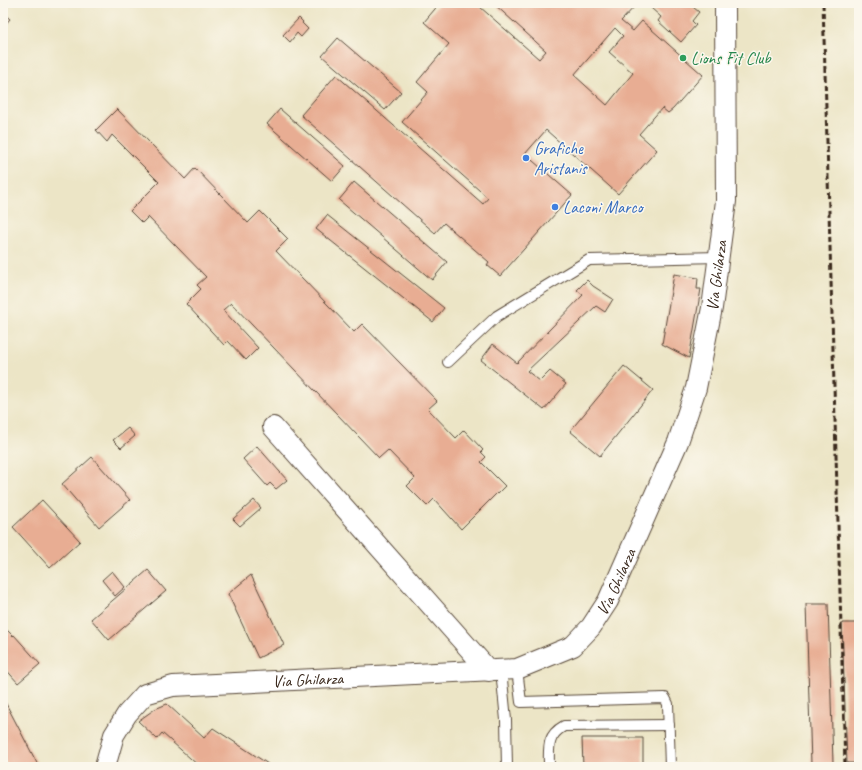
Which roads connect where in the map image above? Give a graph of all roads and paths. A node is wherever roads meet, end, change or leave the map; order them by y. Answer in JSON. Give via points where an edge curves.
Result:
{"nodes":[{"id":1,"x":725,"y":3,"type":"edge"},
{"id":2,"x":719,"y":257,"type":"junction"},
{"id":3,"x":448,"y":362,"type":"dead end"},
{"id":4,"x":274,"y":426,"type":"dead end"},
{"id":5,"x":503,"y":670,"type":"junction"},
{"id":6,"x":669,"y":725,"type":"junction"},
{"id":7,"x":105,"y":767,"type":"edge"},
{"id":8,"x":507,"y":767,"type":"edge"},
{"id":9,"x":549,"y":767,"type":"edge"},
{"id":10,"x":670,"y":767,"type":"edge"}],
"edges":[{"from":1,"to":2,"type":"street","name":"Via Ghilarza","via":[[726,201]]},
{"from":2,"to":3,"type":"lane","via":[[589,260],[497,316]]},
{"from":2,"to":5,"type":"street","name":"Via Ghilarza","via":[[696,388],[678,442],[608,601],[591,627],[573,646]]},
{"from":4,"to":5,"type":"street"},
{"from":5,"to":6,"type":"lane","via":[[521,702],[665,698],[668,704]]},
{"from":5,"to":7,"type":"street","name":"Via Ghilarza","via":[[173,686],[145,694],[127,714],[114,735]]},
{"from":5,"to":8,"type":"lane"},
{"from":6,"to":9,"type":"lane","via":[[564,726],[556,731],[551,739]]},
{"from":6,"to":10,"type":"lane"}]}
